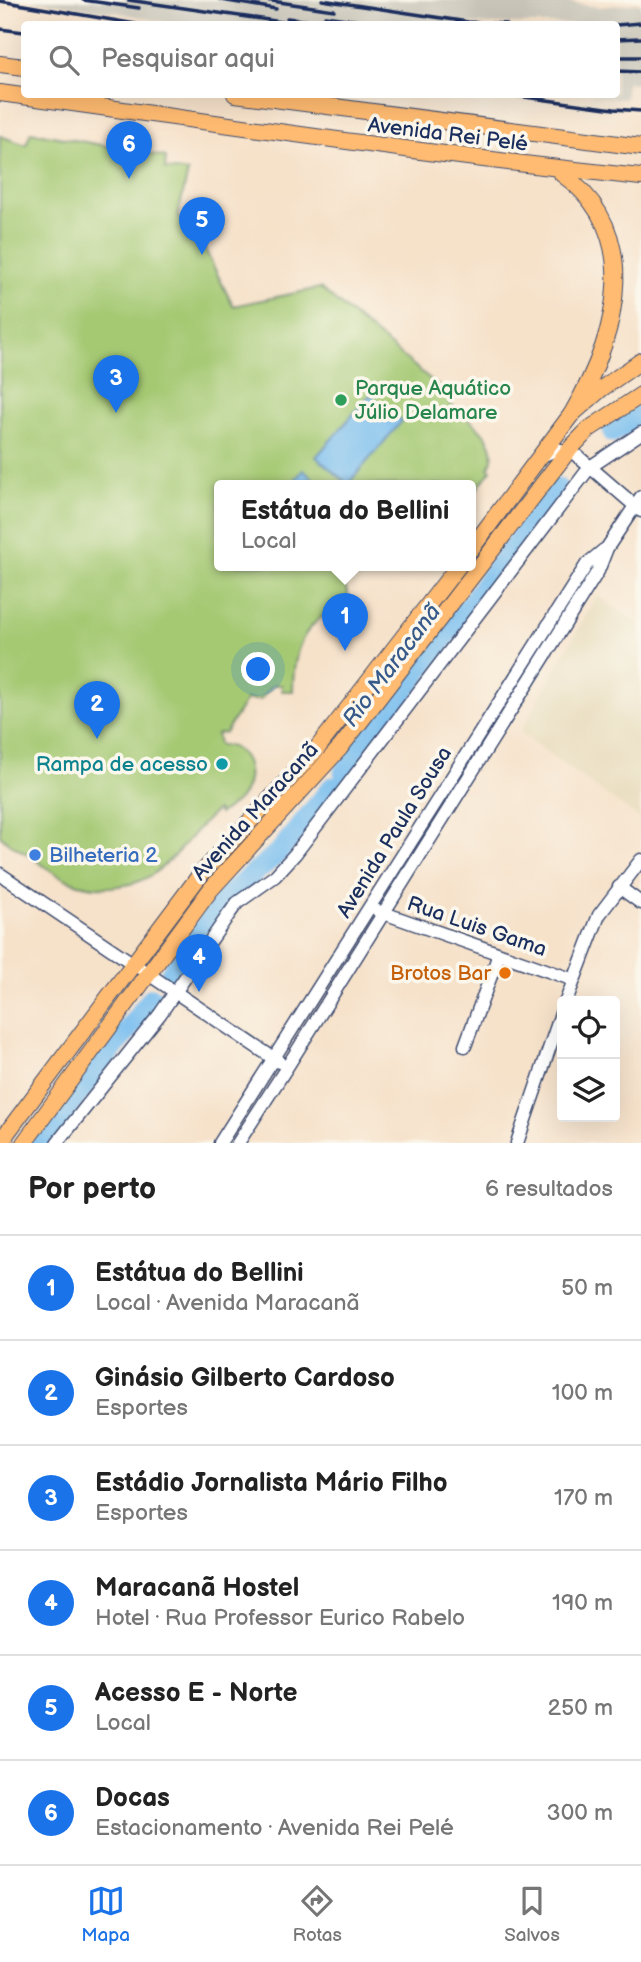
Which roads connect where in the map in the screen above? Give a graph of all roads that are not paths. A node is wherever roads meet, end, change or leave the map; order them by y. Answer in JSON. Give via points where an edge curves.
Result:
{"nodes":[{"id":1,"x":0,"y":64,"type":"edge"},
{"id":2,"x":21,"y":67,"type":"edge"},
{"id":3,"x":0,"y":93,"type":"edge"},
{"id":4,"x":21,"y":96,"type":"edge"},
{"id":5,"x":35,"y":98,"type":"edge"},
{"id":6,"x":266,"y":98,"type":"edge"},
{"id":7,"x":641,"y":147,"type":"edge"},
{"id":8,"x":545,"y":167,"type":"junction"},
{"id":9,"x":641,"y":177,"type":"edge"},
{"id":10,"x":613,"y":203,"type":"dead end"},
{"id":11,"x":628,"y":317,"type":"dead end"},
{"id":12,"x":641,"y":361,"type":"edge"},
{"id":13,"x":641,"y":395,"type":"edge"},
{"id":14,"x":571,"y":415,"type":"junction"},
{"id":15,"x":641,"y":433,"type":"edge"},
{"id":16,"x":568,"y":451,"type":"junction"},
{"id":17,"x":540,"y":457,"type":"junction"},
{"id":18,"x":590,"y":467,"type":"junction"},
{"id":19,"x":639,"y":505,"type":"edge"},
{"id":20,"x":476,"y":542,"type":"edge"},
{"id":21,"x":607,"y":548,"type":"junction"},
{"id":22,"x":454,"y":571,"type":"edge"},
{"id":23,"x":476,"y":571,"type":"edge"},
{"id":24,"x":476,"y":571,"type":"edge"},
{"id":25,"x":532,"y":650,"type":"junction"},
{"id":26,"x":544,"y":658,"type":"junction"},
{"id":27,"x":467,"y":753,"type":"junction"},
{"id":28,"x":479,"y":761,"type":"junction"},
{"id":29,"x":641,"y":860,"type":"edge"},
{"id":30,"x":0,"y":874,"type":"edge"},
{"id":31,"x":619,"y":887,"type":"junction"},
{"id":32,"x":641,"y":903,"type":"edge"},
{"id":33,"x":368,"y":906,"type":"junction"},
{"id":34,"x":383,"y":913,"type":"junction"},
{"id":35,"x":499,"y":954,"type":"junction"},
{"id":36,"x":135,"y":964,"type":"junction"},
{"id":37,"x":150,"y":974,"type":"junction"},
{"id":38,"x":574,"y":980,"type":"junction"},
{"id":39,"x":176,"y":991,"type":"junction"},
{"id":40,"x":568,"y":996,"type":"edge"},
{"id":41,"x":557,"y":1026,"type":"edge"},
{"id":42,"x":465,"y":1046,"type":"dead end"},
{"id":43,"x":274,"y":1059,"type":"junction"},
{"id":44,"x":287,"y":1067,"type":"junction"},
{"id":45,"x":236,"y":1120,"type":"junction"},
{"id":46,"x":248,"y":1127,"type":"junction"},
{"id":47,"x":4,"y":1143,"type":"edge"},
{"id":48,"x":24,"y":1143,"type":"edge"},
{"id":49,"x":58,"y":1143,"type":"edge"},
{"id":50,"x":220,"y":1143,"type":"edge"},
{"id":51,"x":237,"y":1143,"type":"edge"},
{"id":52,"x":517,"y":1143,"type":"edge"}],
"edges":[{"from":1,"to":2,"type":"main road"},
{"from":3,"to":4,"type":"main road","name":"Avenida Rei Pelé"},
{"from":5,"to":8,"type":"main road","name":"Avenida Rei Pelé"},
{"from":6,"to":7,"type":"main road","name":"Avenida Rei Pelé"},
{"from":8,"to":9,"type":"main road","name":"Avenida Rei Pelé"},
{"from":8,"to":10,"type":"main road"},
{"from":11,"to":14,"type":"main road"},
{"from":12,"to":14,"type":"main road"},
{"from":13,"to":16,"type":"main road","name":"Avenida Maracanã","via":[[589,429]]},
{"from":14,"to":17,"type":"main road"},
{"from":15,"to":18,"type":"street"},
{"from":16,"to":17,"type":"street","via":[[550,451]]},
{"from":16,"to":18,"type":"street"},
{"from":16,"to":24,"type":"main road","name":"Avenida Maracanã"},
{"from":17,"to":20,"type":"main road"},
{"from":18,"to":19,"type":"street"},
{"from":18,"to":39,"type":"street","via":[[295,854],[275,876],[237,903]]},
{"from":19,"to":21,"type":"street","name":"Avenida Paula Sousa"},
{"from":21,"to":25,"type":"street","name":"Avenida Paula Sousa","via":[[587,564]]},
{"from":21,"to":26,"type":"street","name":"Avenida Paula Sousa","via":[[598,571]]},
{"from":22,"to":36,"type":"main road","name":"Avenida Maracanã","via":[[315,751],[200,875]]},
{"from":23,"to":37,"type":"main road","name":"Avenida Maracanã","via":[[340,748],[211,889]]},
{"from":25,"to":26,"type":"street"},
{"from":25,"to":27,"type":"street","name":"Avenida Paula Sousa"},
{"from":26,"to":28,"type":"street","name":"Avenida Paula Sousa"},
{"from":27,"to":28,"type":"street"},
{"from":27,"to":33,"type":"street","name":"Avenida Paula Sousa"},
{"from":28,"to":34,"type":"street","name":"Avenida Paula Sousa"},
{"from":29,"to":31,"type":"street"},
{"from":30,"to":36,"type":"street"},
{"from":31,"to":32,"type":"street"},
{"from":31,"to":38,"type":"street","via":[[599,915]]},
{"from":33,"to":34,"type":"street","name":"Rua Luis Gama"},
{"from":33,"to":43,"type":"street","name":"Avenida Paula Sousa"},
{"from":34,"to":35,"type":"street","name":"Rua Luis Gama"},
{"from":34,"to":44,"type":"street","name":"Avenida Paula Sousa"},
{"from":35,"to":38,"type":"street","name":"Rua Luis Gama"},
{"from":35,"to":42,"type":"street"},
{"from":36,"to":37,"type":"street"},
{"from":36,"to":47,"type":"main road","name":"Avenida Maracanã","via":[[6,1133]]},
{"from":37,"to":39,"type":"street"},
{"from":37,"to":48,"type":"main road","name":"Avenida Maracanã"},
{"from":38,"to":40,"type":"street"},
{"from":39,"to":43,"type":"street"},
{"from":39,"to":49,"type":"street"},
{"from":41,"to":52,"type":"street"},
{"from":43,"to":44,"type":"street"},
{"from":43,"to":45,"type":"street","name":"Avenida Paula Sousa"},
{"from":44,"to":46,"type":"street","name":"Avenida Paula Sousa"},
{"from":45,"to":46,"type":"street"},
{"from":45,"to":50,"type":"street","name":"Avenida Paula Sousa"},
{"from":46,"to":51,"type":"street","name":"Avenida Paula Sousa"}]}
